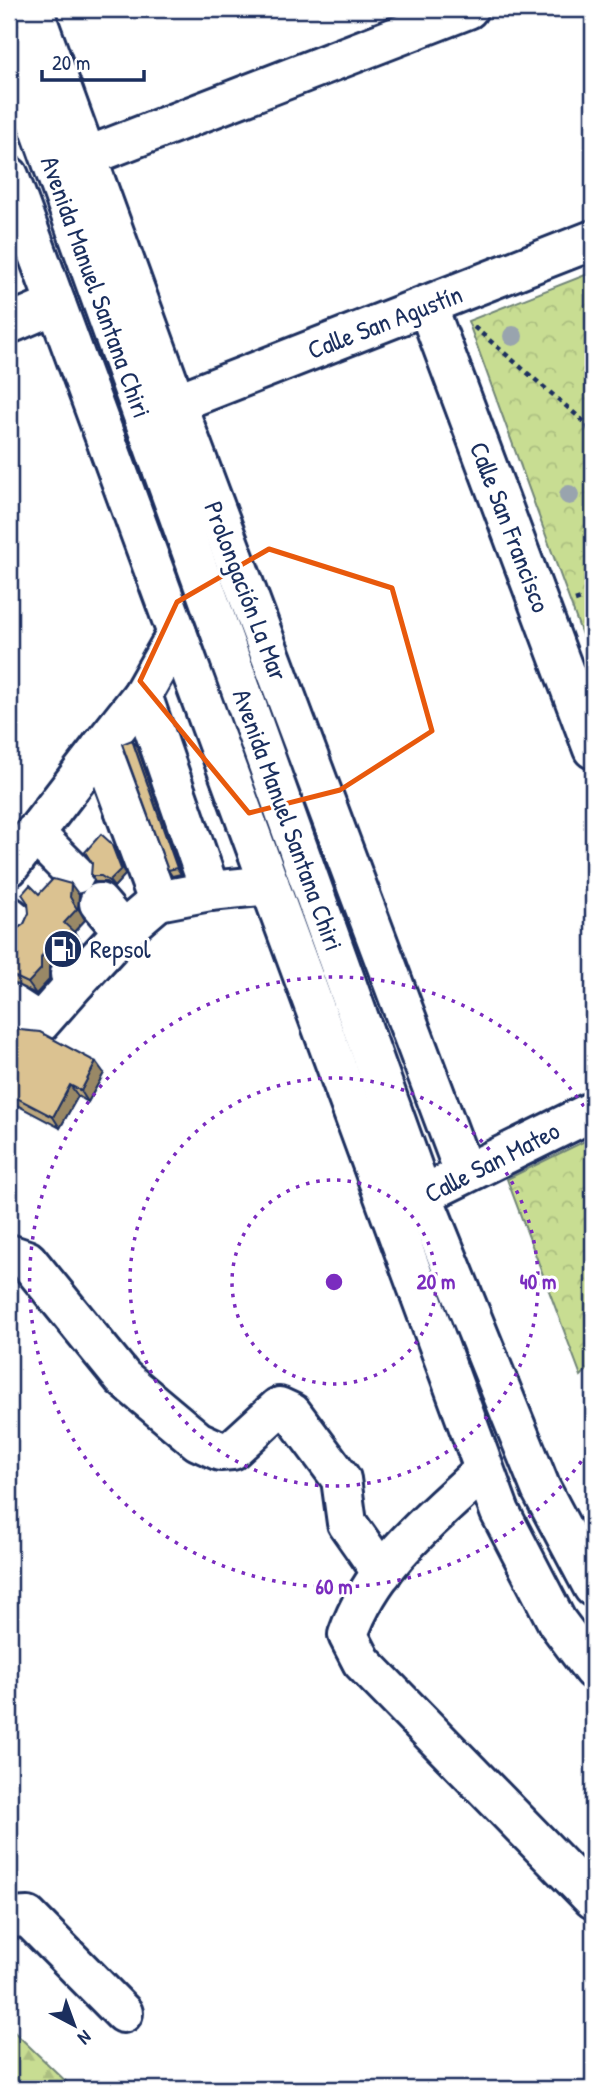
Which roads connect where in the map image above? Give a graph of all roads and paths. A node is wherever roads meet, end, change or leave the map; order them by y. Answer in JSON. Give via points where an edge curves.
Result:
{"nodes":[{"id":1,"x":33,"y":9,"type":"edge"},
{"id":2,"x":468,"y":9,"type":"edge"},
{"id":3,"x":9,"y":42,"type":"edge"},
{"id":4,"x":86,"y":157,"type":"junction"},
{"id":5,"x":9,"y":176,"type":"edge"},
{"id":6,"x":593,"y":240,"type":"edge"},
{"id":7,"x":56,"y":304,"type":"junction"},
{"id":8,"x":427,"y":305,"type":"junction"},
{"id":9,"x":9,"y":324,"type":"edge"},
{"id":10,"x":473,"y":334,"type":"dead end"},
{"id":11,"x":176,"y":403,"type":"junction"},
{"id":12,"x":593,"y":438,"type":"edge"},
{"id":13,"x":593,"y":595,"type":"edge"},
{"id":14,"x":571,"y":603,"type":"dead end"},
{"id":15,"x":177,"y":633,"type":"junction"},
{"id":16,"x":142,"y":695,"type":"junction"},
{"id":17,"x":101,"y":747,"type":"junction"},
{"id":18,"x":593,"y":749,"type":"edge"},
{"id":19,"x":34,"y":833,"type":"junction"},
{"id":20,"x":9,"y":867,"type":"edge"},
{"id":21,"x":75,"y":874,"type":"dead end"},
{"id":22,"x":270,"y":885,"type":"junction"},
{"id":23,"x":210,"y":891,"type":"junction"},
{"id":24,"x":158,"y":901,"type":"junction"},
{"id":25,"x":9,"y":1003,"type":"edge"},
{"id":26,"x":593,"y":1111,"type":"edge"},
{"id":27,"x":464,"y":1172,"type":"junction"},
{"id":28,"x":408,"y":1207,"type":"junction"},
{"id":29,"x":9,"y":1254,"type":"edge"},
{"id":30,"x":484,"y":1470,"type":"junction"},
{"id":31,"x":382,"y":1573,"type":"junction"},
{"id":32,"x":593,"y":1587,"type":"edge"},
{"id":33,"x":593,"y":1670,"type":"edge"},
{"id":34,"x":593,"y":1899,"type":"edge"},
{"id":35,"x":9,"y":1918,"type":"edge"},
{"id":36,"x":123,"y":2013,"type":"dead end"}],
"edges":[{"from":1,"to":4,"type":"street","name":"Prolongación La Mar"},
{"from":2,"to":4,"type":"street"},
{"from":3,"to":28,"type":"street","name":"Avenida Manuel Santana Chiri"},
{"from":4,"to":11,"type":"street","name":"Prolongación La Mar"},
{"from":5,"to":7,"type":"street","name":"Avenida Manuel Santana Chiri"},
{"from":6,"to":8,"type":"street","name":"Calle San Agustín"},
{"from":7,"to":9,"type":"street"},
{"from":7,"to":15,"type":"street","name":"Avenida Manuel Santana Chiri"},
{"from":8,"to":11,"type":"street","name":"Calle San Agustín"},
{"from":8,"to":18,"type":"street","name":"Calle San Francisco"},
{"from":10,"to":12,"type":"path","via":[[468,321],[587,424]]},
{"from":11,"to":27,"type":"street","name":"Prolongación La Mar"},
{"from":13,"to":14,"type":"path"},
{"from":15,"to":16,"type":"street"},
{"from":15,"to":22,"type":"street","name":"Avenida Manuel Santana Chiri"},
{"from":16,"to":17,"type":"street"},
{"from":16,"to":23,"type":"street"},
{"from":17,"to":19,"type":"street"},
{"from":17,"to":24,"type":"street"},
{"from":19,"to":20,"type":"street"},
{"from":19,"to":21,"type":"street"},
{"from":22,"to":23,"type":"street"},
{"from":22,"to":28,"type":"street","name":"Avenida Manuel Santana Chiri"},
{"from":23,"to":24,"type":"street"},
{"from":24,"to":25,"type":"street","via":[[111,917],[40,1023]]},
{"from":26,"to":27,"type":"street","name":"Calle San Mateo"},
{"from":27,"to":28,"type":"street","name":"Calle San Mateo"},
{"from":28,"to":30,"type":"street","name":"Avenida Manuel Santana Chiri"},
{"from":28,"to":32,"type":"street","name":"Avenida Manuel Santana Chiri","via":[[541,1489]]},
{"from":29,"to":31,"type":"street","via":[[27,1260],[123,1378],[198,1441],[220,1451],[232,1450],[279,1407],[292,1413],[341,1479],[347,1523]]},
{"from":30,"to":31,"type":"street","via":[[403,1544]]},
{"from":30,"to":33,"type":"street","name":"Avenida Manuel Santana Chiri","via":[[500,1512],[557,1622]]},
{"from":31,"to":34,"type":"street","via":[[358,1606],[348,1635],[362,1662]]},
{"from":35,"to":36,"type":"street","via":[[28,1917]]}]}
